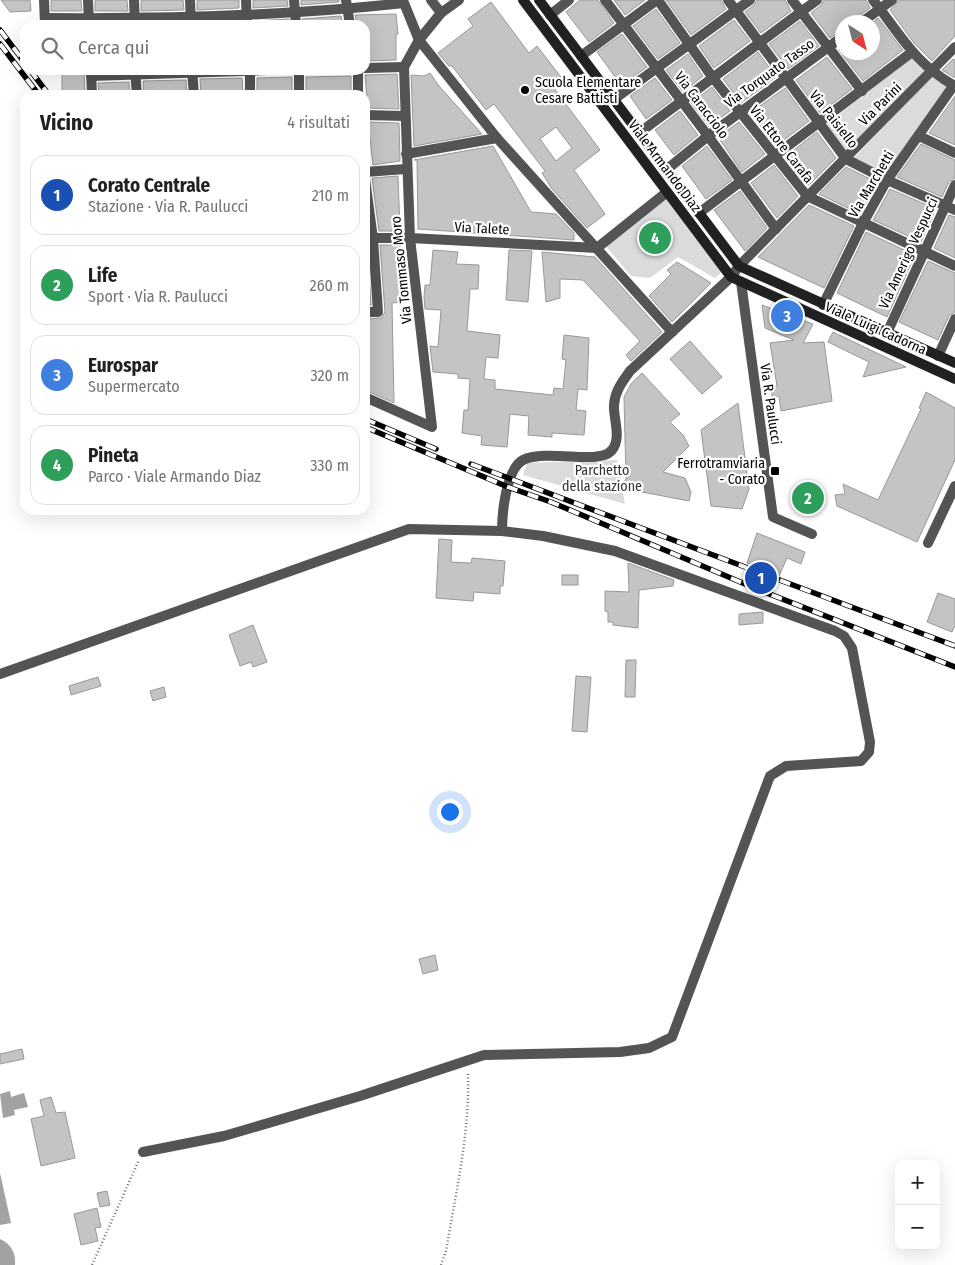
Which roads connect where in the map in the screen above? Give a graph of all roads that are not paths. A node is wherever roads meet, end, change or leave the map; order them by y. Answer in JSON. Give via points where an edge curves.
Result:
{"nodes":[{"id":1,"x":44,"y":0,"type":"edge"},
{"id":2,"x":88,"y":0,"type":"edge"},
{"id":3,"x":134,"y":0,"type":"edge"},
{"id":4,"x":190,"y":0,"type":"edge"},
{"id":5,"x":246,"y":0,"type":"edge"},
{"id":6,"x":294,"y":0,"type":"edge"},
{"id":7,"x":431,"y":0,"type":"edge"},
{"id":8,"x":459,"y":0,"type":"edge"},
{"id":9,"x":523,"y":0,"type":"edge"},
{"id":10,"x":539,"y":0,"type":"edge"},
{"id":11,"x":569,"y":0,"type":"edge"},
{"id":12,"x":605,"y":0,"type":"edge"},
{"id":13,"x":657,"y":0,"type":"edge"},
{"id":14,"x":728,"y":0,"type":"edge"},
{"id":15,"x":750,"y":0,"type":"edge"},
{"id":16,"x":792,"y":0,"type":"edge"},
{"id":17,"x":817,"y":0,"type":"edge"},
{"id":18,"x":873,"y":0,"type":"edge"},
{"id":19,"x":892,"y":0,"type":"edge"},
{"id":20,"x":347,"y":5,"type":"edge"},
{"id":21,"x":880,"y":9,"type":"junction"},
{"id":22,"x":736,"y":11,"type":"junction"},
{"id":23,"x":295,"y":12,"type":"junction"},
{"id":24,"x":801,"y":12,"type":"junction"},
{"id":25,"x":246,"y":13,"type":"junction"},
{"id":26,"x":440,"y":13,"type":"junction"},
{"id":27,"x":550,"y":14,"type":"junction"},
{"id":28,"x":872,"y":15,"type":"edge"},
{"id":29,"x":45,"y":20,"type":"edge"},
{"id":30,"x":89,"y":20,"type":"edge"},
{"id":31,"x":135,"y":20,"type":"edge"},
{"id":32,"x":191,"y":20,"type":"edge"},
{"id":33,"x":198,"y":20,"type":"edge"},
{"id":34,"x":247,"y":20,"type":"edge"},
{"id":35,"x":296,"y":20,"type":"edge"},
{"id":36,"x":349,"y":20,"type":"edge"},
{"id":37,"x":624,"y":24,"type":"junction"},
{"id":38,"x":419,"y":40,"type":"junction"},
{"id":39,"x":835,"y":42,"type":"edge"},
{"id":40,"x":759,"y":43,"type":"junction"},
{"id":41,"x":690,"y":44,"type":"junction"},
{"id":42,"x":828,"y":47,"type":"junction"},
{"id":43,"x":955,"y":47,"type":"edge"},
{"id":44,"x":912,"y":52,"type":"junction"},
{"id":45,"x":581,"y":56,"type":"junction"},
{"id":46,"x":404,"y":67,"type":"junction"},
{"id":47,"x":370,"y":68,"type":"edge"},
{"id":48,"x":657,"y":68,"type":"junction"},
{"id":49,"x":932,"y":72,"type":"junction"},
{"id":50,"x":91,"y":75,"type":"edge"},
{"id":51,"x":135,"y":75,"type":"edge"},
{"id":52,"x":192,"y":75,"type":"edge"},
{"id":53,"x":250,"y":75,"type":"edge"},
{"id":54,"x":299,"y":75,"type":"edge"},
{"id":55,"x":358,"y":75,"type":"edge"},
{"id":56,"x":714,"y":78,"type":"junction"},
{"id":57,"x":786,"y":78,"type":"junction"},
{"id":58,"x":954,"y":85,"type":"edge"},
{"id":59,"x":92,"y":90,"type":"edge"},
{"id":60,"x":137,"y":90,"type":"edge"},
{"id":61,"x":194,"y":90,"type":"edge"},
{"id":62,"x":250,"y":90,"type":"edge"},
{"id":63,"x":299,"y":90,"type":"edge"},
{"id":64,"x":358,"y":90,"type":"edge"},
{"id":65,"x":862,"y":91,"type":"junction"},
{"id":66,"x":613,"y":100,"type":"junction"},
{"id":67,"x":681,"y":102,"type":"junction"},
{"id":68,"x":740,"y":112,"type":"junction"},
{"id":69,"x":370,"y":115,"type":"edge"},
{"id":70,"x":404,"y":116,"type":"junction"},
{"id":71,"x":819,"y":124,"type":"junction"},
{"id":72,"x":639,"y":133,"type":"junction"},
{"id":73,"x":708,"y":136,"type":"junction"},
{"id":74,"x":919,"y":136,"type":"junction"},
{"id":75,"x":497,"y":138,"type":"junction"},
{"id":76,"x":955,"y":153,"type":"edge"},
{"id":77,"x":406,"y":154,"type":"junction"},
{"id":78,"x":775,"y":157,"type":"junction"},
{"id":79,"x":846,"y":158,"type":"junction"},
{"id":80,"x":406,"y":169,"type":"junction"},
{"id":81,"x":666,"y":170,"type":"junction"},
{"id":82,"x":370,"y":172,"type":"edge"},
{"id":83,"x":887,"y":180,"type":"junction"},
{"id":84,"x":742,"y":181,"type":"junction"},
{"id":85,"x":955,"y":185,"type":"edge"},
{"id":86,"x":667,"y":192,"type":"junction"},
{"id":87,"x":807,"y":196,"type":"junction"},
{"id":88,"x":950,"y":207,"type":"edge"},
{"id":89,"x":699,"y":213,"type":"junction"},
{"id":90,"x":863,"y":223,"type":"junction"},
{"id":91,"x":776,"y":229,"type":"junction"},
{"id":92,"x":410,"y":238,"type":"junction"},
{"id":93,"x":370,"y":239,"type":"edge"},
{"id":94,"x":370,"y":247,"type":"edge"},
{"id":95,"x":597,"y":248,"type":"junction"},
{"id":96,"x":923,"y":252,"type":"junction"},
{"id":97,"x":739,"y":266,"type":"junction"},
{"id":98,"x":955,"y":266,"type":"edge"},
{"id":99,"x":731,"y":277,"type":"junction"},
{"id":100,"x":741,"y":282,"type":"junction"},
{"id":101,"x":823,"y":305,"type":"junction"},
{"id":102,"x":370,"y":312,"type":"edge"},
{"id":103,"x":955,"y":319,"type":"edge"},
{"id":104,"x":672,"y":332,"type":"junction"},
{"id":105,"x":887,"y":333,"type":"junction"},
{"id":106,"x":938,"y":356,"type":"junction"},
{"id":107,"x":955,"y":363,"type":"edge"},
{"id":108,"x":955,"y":379,"type":"edge"},
{"id":109,"x":370,"y":399,"type":"edge"},
{"id":110,"x":955,"y":486,"type":"edge"},
{"id":111,"x":502,"y":531,"type":"junction"},
{"id":112,"x":812,"y":534,"type":"dead end"},
{"id":113,"x":928,"y":543,"type":"dead end"},
{"id":114,"x":0,"y":674,"type":"edge"},
{"id":115,"x":143,"y":1152,"type":"road end"}],
"edges":[{"from":1,"to":29,"type":"street"},
{"from":2,"to":30,"type":"street"},
{"from":3,"to":31,"type":"street"},
{"from":4,"to":32,"type":"street"},
{"from":5,"to":25,"type":"street"},
{"from":6,"to":23,"type":"street"},
{"from":7,"to":26,"type":"street"},
{"from":8,"to":26,"type":"street","name":"Via Tommaso Moro"},
{"from":9,"to":86,"type":"main road","name":"Viale Armando Diaz"},
{"from":10,"to":27,"type":"main road"},
{"from":11,"to":27,"type":"street"},
{"from":12,"to":37,"type":"street","name":"Via Caracciolo"},
{"from":13,"to":37,"type":"street"},
{"from":13,"to":41,"type":"street","name":"Via Ettore Carafa"},
{"from":14,"to":22,"type":"street","name":"Via Paisiello"},
{"from":15,"to":22,"type":"street"},
{"from":16,"to":24,"type":"street"},
{"from":17,"to":24,"type":"street"},
{"from":18,"to":21,"type":"street"},
{"from":19,"to":21,"type":"street"},
{"from":20,"to":23,"type":"street"},
{"from":20,"to":36,"type":"street"},
{"from":20,"to":38,"type":"street","via":[[404,3]]},
{"from":21,"to":28,"type":"street"},
{"from":21,"to":44,"type":"street"},
{"from":22,"to":40,"type":"street","name":"Via Paisiello"},
{"from":22,"to":41,"type":"street"},
{"from":23,"to":25,"type":"street"},
{"from":23,"to":35,"type":"street"},
{"from":24,"to":40,"type":"street"},
{"from":24,"to":42,"type":"street"},
{"from":25,"to":33,"type":"street"},
{"from":25,"to":34,"type":"street"},
{"from":26,"to":38,"type":"street","name":"Via Tommaso Moro"},
{"from":27,"to":45,"type":"main road"},
{"from":37,"to":45,"type":"street"},
{"from":37,"to":48,"type":"street","name":"Via Caracciolo"},
{"from":38,"to":46,"type":"street","name":"Via Tommaso Moro"},
{"from":38,"to":75,"type":"street"},
{"from":39,"to":42,"type":"street","name":"Via Torquato Tasso"},
{"from":40,"to":56,"type":"street"},
{"from":40,"to":57,"type":"street","name":"Via Paisiello"},
{"from":41,"to":48,"type":"street"},
{"from":41,"to":56,"type":"street","name":"Via Ettore Carafa"},
{"from":42,"to":57,"type":"street","name":"Via Torquato Tasso"},
{"from":42,"to":65,"type":"street"},
{"from":43,"to":49,"type":"street","name":"Via Parini"},
{"from":44,"to":49,"type":"street"},
{"from":44,"to":65,"type":"street"},
{"from":45,"to":66,"type":"main road"},
{"from":46,"to":47,"type":"street"},
{"from":46,"to":70,"type":"street","name":"Via Tommaso Moro"},
{"from":48,"to":66,"type":"street"},
{"from":48,"to":67,"type":"street","name":"Via Caracciolo"},
{"from":49,"to":58,"type":"street"},
{"from":49,"to":79,"type":"street","name":"Via Parini"},
{"from":50,"to":59,"type":"street"},
{"from":51,"to":60,"type":"street"},
{"from":52,"to":61,"type":"street"},
{"from":53,"to":62,"type":"street"},
{"from":54,"to":63,"type":"street"},
{"from":55,"to":64,"type":"street"},
{"from":56,"to":67,"type":"street"},
{"from":56,"to":68,"type":"street","name":"Via Ettore Carafa"},
{"from":57,"to":68,"type":"street","name":"Via Torquato Tasso"},
{"from":57,"to":71,"type":"street","name":"Via Paisiello"},
{"from":58,"to":74,"type":"street","name":"Via Marchetti"},
{"from":65,"to":71,"type":"street"},
{"from":66,"to":72,"type":"main road"},
{"from":67,"to":72,"type":"street"},
{"from":67,"to":73,"type":"street","name":"Via Caracciolo"},
{"from":68,"to":73,"type":"street","name":"Via Torquato Tasso"},
{"from":68,"to":78,"type":"street","name":"Via Ettore Carafa"},
{"from":69,"to":70,"type":"street"},
{"from":70,"to":77,"type":"street","name":"Via Tommaso Moro"},
{"from":71,"to":78,"type":"street"},
{"from":71,"to":79,"type":"street","name":"Via Paisiello"},
{"from":72,"to":81,"type":"main road"},
{"from":73,"to":81,"type":"street","name":"Via Torquato Tasso"},
{"from":73,"to":84,"type":"street","name":"Via Caracciolo"},
{"from":74,"to":76,"type":"street"},
{"from":74,"to":83,"type":"street","name":"Via Marchetti"},
{"from":75,"to":77,"type":"street"},
{"from":75,"to":95,"type":"street"},
{"from":77,"to":80,"type":"street","name":"Via Tommaso Moro"},
{"from":78,"to":84,"type":"street"},
{"from":78,"to":87,"type":"street","name":"Via Ettore Carafa"},
{"from":79,"to":83,"type":"street","name":"Via Paisiello"},
{"from":79,"to":87,"type":"street","name":"Via Parini"},
{"from":80,"to":82,"type":"street"},
{"from":80,"to":92,"type":"street","name":"Via Tommaso Moro"},
{"from":81,"to":89,"type":"main road"},
{"from":83,"to":88,"type":"street","name":"Via Paisiello"},
{"from":83,"to":90,"type":"street","name":"Via Marchetti"},
{"from":84,"to":89,"type":"street"},
{"from":84,"to":91,"type":"street","name":"Via Caracciolo"},
{"from":85,"to":88,"type":"street","name":"Via Amerigo Vespucci"},
{"from":86,"to":95,"type":"street"},
{"from":86,"to":99,"type":"main road","name":"Viale Armando Diaz"},
{"from":87,"to":90,"type":"street","name":"Via Ettore Carafa"},
{"from":87,"to":91,"type":"street","name":"Via Parini"},
{"from":88,"to":96,"type":"street","name":"Via Amerigo Vespucci"},
{"from":89,"to":97,"type":"main road"},
{"from":90,"to":96,"type":"street","name":"Via Ettore Carafa"},
{"from":90,"to":101,"type":"street","name":"Via Marchetti"},
{"from":91,"to":97,"type":"street","name":"Via Parini"},
{"from":92,"to":93,"type":"street","name":"Via Talete"},
{"from":92,"to":95,"type":"street","name":"Via Talete"},
{"from":92,"to":109,"type":"street","name":"Via Tommaso Moro","via":[[432,427]]},
{"from":94,"to":102,"type":"street","via":[[378,312]]},
{"from":95,"to":104,"type":"street"},
{"from":96,"to":98,"type":"street","name":"Via Ettore Carafa"},
{"from":96,"to":105,"type":"street","name":"Via Amerigo Vespucci"},
{"from":97,"to":99,"type":"street","name":"Via Parini"},
{"from":97,"to":101,"type":"main road","name":"Viale Luigi Cadorna"},
{"from":99,"to":100,"type":"main road","name":"Viale Luigi Cadorna"},
{"from":99,"to":104,"type":"street","name":"Via Parini"},
{"from":100,"to":108,"type":"main road","name":"Viale Luigi Cadorna"},
{"from":100,"to":112,"type":"street","name":"Via R. Paulucci","via":[[773,517]]},
{"from":101,"to":105,"type":"main road","name":"Viale Luigi Cadorna"},
{"from":103,"to":106,"type":"street"},
{"from":104,"to":111,"type":"street","name":"Via Parini","via":[[630,371],[617,389],[614,404],[617,439],[613,449],[603,456],[522,460],[508,487],[502,509]]},
{"from":105,"to":106,"type":"main road","name":"Viale Luigi Cadorna"},
{"from":106,"to":107,"type":"main road","name":"Viale Luigi Cadorna"},
{"from":110,"to":113,"type":"street"},
{"from":111,"to":114,"type":"street","via":[[409,529]]},
{"from":111,"to":115,"type":"street","via":[[616,551],[844,636],[852,648],[870,742],[869,752],[861,761],[786,766],[770,776],[672,1037],[649,1048],[620,1052],[484,1055],[224,1136]]}]}
